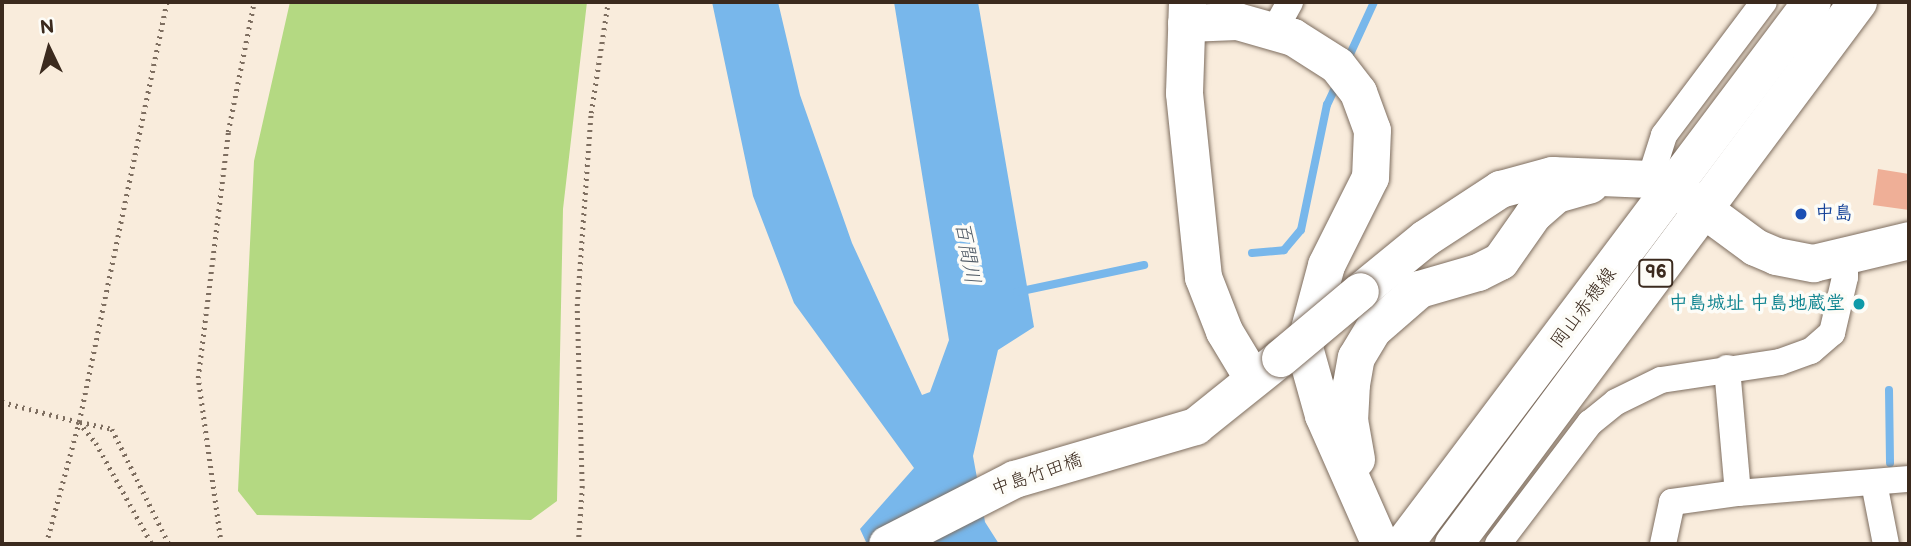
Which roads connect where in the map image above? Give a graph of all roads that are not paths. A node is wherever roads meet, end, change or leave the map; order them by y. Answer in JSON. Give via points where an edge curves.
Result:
{"nodes":[{"id":1,"x":1764,"y":2,"type":"edge"},
{"id":2,"x":1812,"y":2,"type":"edge"},
{"id":3,"x":1858,"y":2,"type":"edge"},
{"id":4,"x":1186,"y":12,"type":"edge"},
{"id":5,"x":1286,"y":24,"type":"edge"},
{"id":6,"x":1611,"y":177,"type":"junction"},
{"id":7,"x":1676,"y":192,"type":"junction"},
{"id":8,"x":1909,"y":240,"type":"edge"},
{"id":9,"x":1845,"y":257,"type":"junction"},
{"id":10,"x":1267,"y":369,"type":"junction"},
{"id":11,"x":1727,"y":369,"type":"junction"},
{"id":12,"x":1909,"y":479,"type":"edge"},
{"id":13,"x":1874,"y":483,"type":"junction"},
{"id":14,"x":1738,"y":493,"type":"junction"},
{"id":15,"x":1366,"y":510,"type":"junction"},
{"id":16,"x":1397,"y":543,"type":"edge"},
{"id":17,"x":887,"y":544,"type":"edge"},
{"id":18,"x":1454,"y":544,"type":"edge"},
{"id":19,"x":1498,"y":544,"type":"edge"},
{"id":20,"x":1663,"y":544,"type":"edge"},
{"id":21,"x":1886,"y":544,"type":"edge"}],
"edges":[{"from":1,"to":7,"type":"street","via":[[1664,135]]},
{"from":2,"to":7,"type":"main road","name":"岡山赤穂線","number":"96"},
{"from":3,"to":7,"type":"main road","name":"岡山赤穂線","number":"96"},
{"from":4,"to":5,"type":"street"},
{"from":4,"to":10,"type":"street","via":[[1184,93],[1203,278],[1224,331]]},
{"from":5,"to":15,"type":"street","via":[[1337,65],[1358,92],[1372,130],[1370,177],[1326,265],[1304,347],[1323,415]]},
{"from":6,"to":7,"type":"street"},
{"from":6,"to":10,"type":"street","bridge":true,"via":[[1552,175],[1500,189],[1425,238]]},
{"from":6,"to":15,"type":"street","via":[[1556,194],[1532,214],[1500,261],[1419,289],[1373,329],[1356,356],[1349,421]]},
{"from":7,"to":9,"type":"street","via":[[1755,247],[1776,256],[1813,263]]},
{"from":7,"to":16,"type":"main road","name":"岡山赤穂線","number":"96"},
{"from":7,"to":18,"type":"main road","name":"岡山赤穂線","number":"96"},
{"from":8,"to":9,"type":"street"},
{"from":9,"to":11,"type":"street","via":[[1832,333],[1811,351],[1780,362]]},
{"from":10,"to":17,"type":"street","name":"中島竹田橋","via":[[1195,426],[1014,479]]},
{"from":11,"to":14,"type":"street"},
{"from":11,"to":19,"type":"street","via":[[1661,380],[1616,402],[1590,424]]},
{"from":12,"to":13,"type":"street"},
{"from":13,"to":14,"type":"street"},
{"from":13,"to":21,"type":"street"},
{"from":14,"to":20,"type":"street","via":[[1672,502]]},
{"from":15,"to":16,"type":"street"}]}
